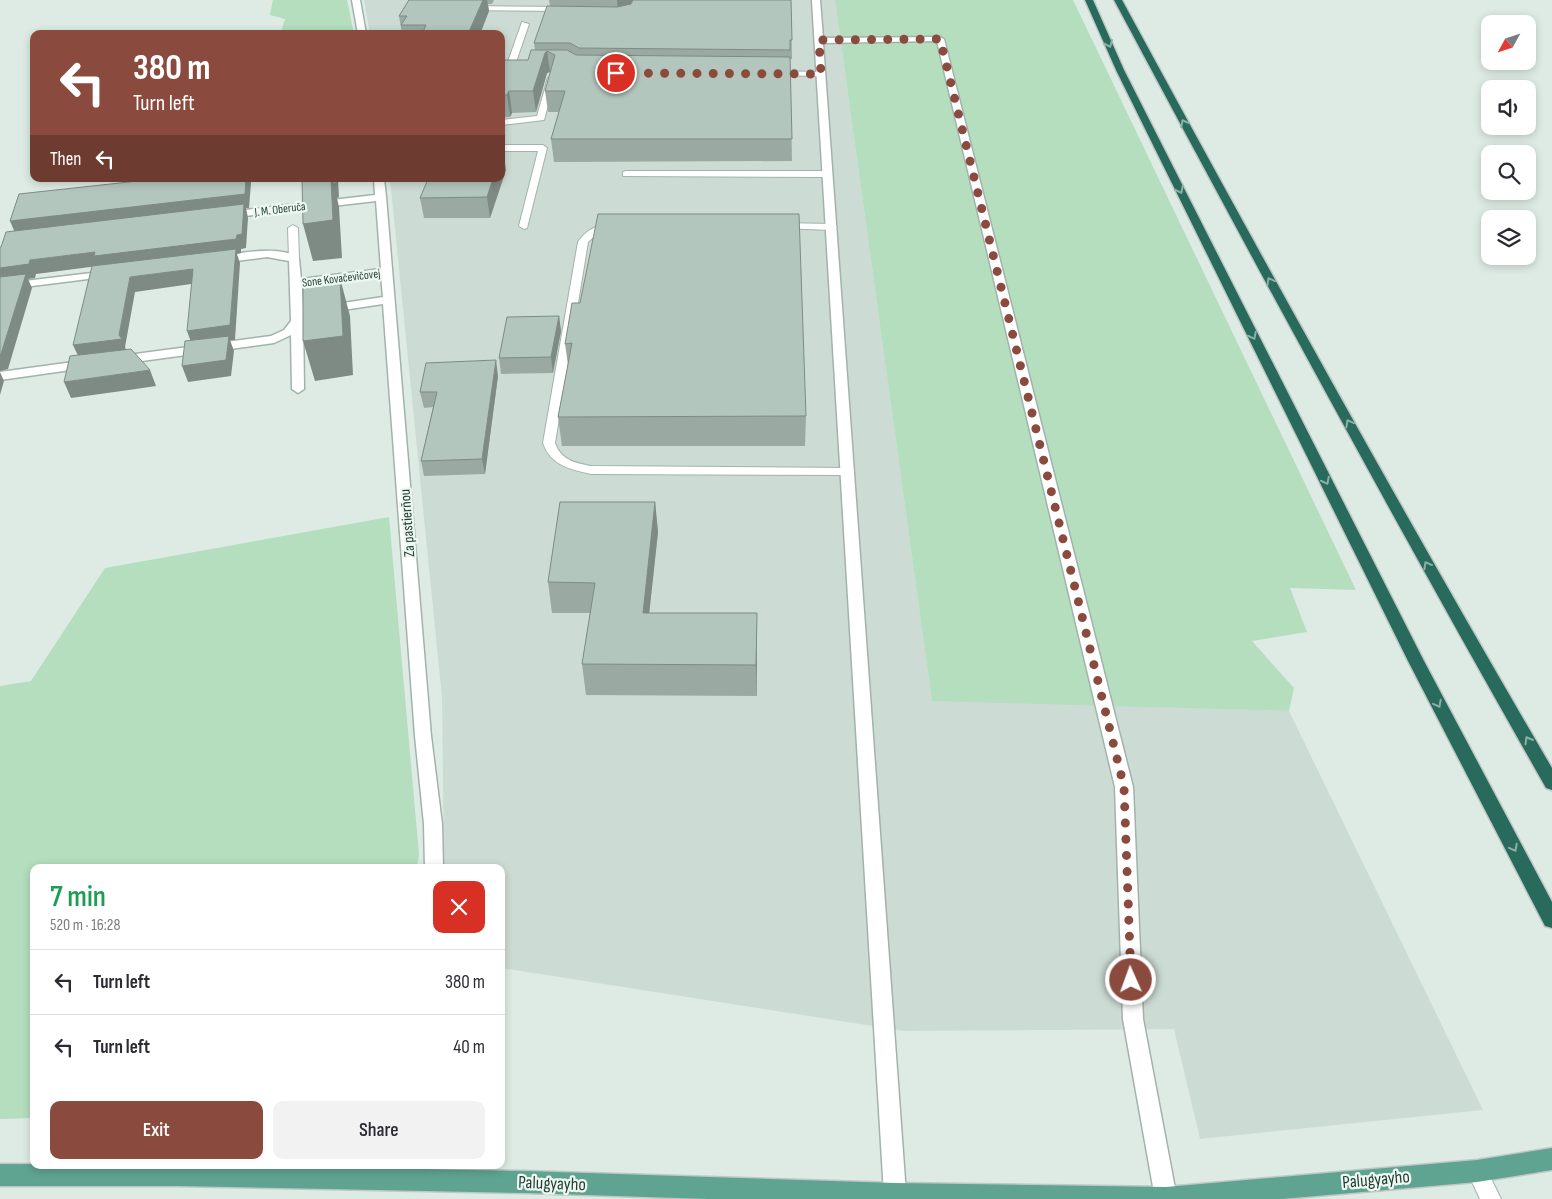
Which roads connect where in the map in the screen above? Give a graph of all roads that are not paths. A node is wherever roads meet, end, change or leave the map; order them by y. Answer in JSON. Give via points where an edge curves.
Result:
{"nodes":[{"id":1,"x":356,"y":0,"type":"edge"},
{"id":2,"x":816,"y":0,"type":"edge"},
{"id":3,"x":1088,"y":0,"type":"edge"},
{"id":4,"x":1118,"y":0,"type":"edge"},
{"id":5,"x":460,"y":8,"type":"edge"},
{"id":6,"x":574,"y":9,"type":"edge"},
{"id":7,"x":526,"y":24,"type":"dead end"},
{"id":8,"x":361,"y":30,"type":"edge"},
{"id":9,"x":819,"y":40,"type":"junction"},
{"id":10,"x":528,"y":67,"type":"edge"},
{"id":11,"x":763,"y":73,"type":"edge"},
{"id":12,"x":821,"y":74,"type":"junction"},
{"id":13,"x":552,"y":76,"type":"edge"},
{"id":14,"x":505,"y":123,"type":"edge"},
{"id":15,"x":505,"y":148,"type":"edge"},
{"id":16,"x":626,"y":174,"type":"dead end"},
{"id":17,"x":828,"y":174,"type":"junction"},
{"id":18,"x":379,"y":182,"type":"edge"},
{"id":19,"x":381,"y":197,"type":"junction"},
{"id":20,"x":218,"y":216,"type":"edge"},
{"id":21,"x":620,"y":225,"type":"edge"},
{"id":22,"x":524,"y":226,"type":"dead end"},
{"id":23,"x":774,"y":226,"type":"edge"},
{"id":24,"x":832,"y":227,"type":"junction"},
{"id":25,"x":293,"y":228,"type":"dead end"},
{"id":26,"x":294,"y":259,"type":"junction"},
{"id":27,"x":210,"y":262,"type":"edge"},
{"id":28,"x":119,"y":272,"type":"edge"},
{"id":29,"x":387,"y":272,"type":"junction"},
{"id":30,"x":296,"y":283,"type":"junction"},
{"id":31,"x":0,"y":287,"type":"edge"},
{"id":32,"x":390,"y":300,"type":"junction"},
{"id":33,"x":297,"y":317,"type":"junction"},
{"id":34,"x":0,"y":376,"type":"edge"},
{"id":35,"x":298,"y":389,"type":"dead end"},
{"id":36,"x":848,"y":472,"type":"junction"},
{"id":37,"x":1552,"y":782,"type":"edge"},
{"id":38,"x":434,"y":864,"type":"edge"},
{"id":39,"x":1552,"y":920,"type":"edge"},
{"id":40,"x":1552,"y":1159,"type":"edge"},
{"id":41,"x":181,"y":1170,"type":"edge"},
{"id":42,"x":1477,"y":1171,"type":"junction"},
{"id":43,"x":0,"y":1175,"type":"edge"},
{"id":44,"x":896,"y":1194,"type":"junction"},
{"id":45,"x":1166,"y":1198,"type":"junction"},
{"id":46,"x":1491,"y":1199,"type":"edge"}],
"edges":[{"from":1,"to":8,"type":"street"},
{"from":2,"to":9,"type":"street"},
{"from":3,"to":39,"type":"highway","one_way":true,"via":[[1416,661]]},
{"from":37,"to":4,"type":"highway","one_way":true,"via":[[1451,608]]},
{"from":5,"to":6,"type":"lane"},
{"from":7,"to":10,"type":"lane","via":[[510,67]]},
{"from":9,"to":12,"type":"street"},
{"from":9,"to":45,"type":"street","via":[[940,39],[1124,787],[1133,1019]]},
{"from":11,"to":12,"type":"lane"},
{"from":12,"to":17,"type":"street"},
{"from":13,"to":14,"type":"lane","via":[[542,118]]},
{"from":15,"to":22,"type":"lane","via":[[543,148]]},
{"from":16,"to":17,"type":"lane"},
{"from":17,"to":24,"type":"street"},
{"from":18,"to":19,"type":"street","name":"Za pastierňou"},
{"from":19,"to":20,"type":"street","name":"J. M. Oberuča"},
{"from":19,"to":29,"type":"street","name":"Za pastierňou"},
{"from":21,"to":36,"type":"lane","via":[[596,229],[583,242],[549,443],[551,453],[560,462],[591,470]]},
{"from":23,"to":24,"type":"lane"},
{"from":24,"to":36,"type":"street"},
{"from":25,"to":26,"type":"lane"},
{"from":26,"to":27,"type":"street","name":"Sone Kovačevičovej","via":[[267,255]]},
{"from":26,"to":30,"type":"street","name":"Sone Kovačevičovej"},
{"from":28,"to":31,"type":"street"},
{"from":29,"to":30,"type":"street","name":"Sone Kovačevičovej"},
{"from":29,"to":32,"type":"street","name":"Za pastierňou"},
{"from":30,"to":33,"type":"street","name":"Sone Kovačevičovej"},
{"from":32,"to":33,"type":"street","name":"Sone Kovačevičovej"},
{"from":32,"to":38,"type":"street","name":"Za pastierňou"},
{"from":33,"to":34,"type":"street","name":"Sone Kovačevičovej","via":[[288,332],[264,341]]},
{"from":33,"to":35,"type":"street","name":"Sone Kovačevičovej"},
{"from":36,"to":44,"type":"street"},
{"from":40,"to":42,"type":"main road","name":"Palugyayho"},
{"from":41,"to":43,"type":"main road","name":"Palugyayho"},
{"from":41,"to":44,"type":"main road","name":"Palugyayho"},
{"from":42,"to":45,"type":"main road","name":"Palugyayho"},
{"from":42,"to":46,"type":"lane"},
{"from":44,"to":45,"type":"main road","name":"Palugyayho"}]}
